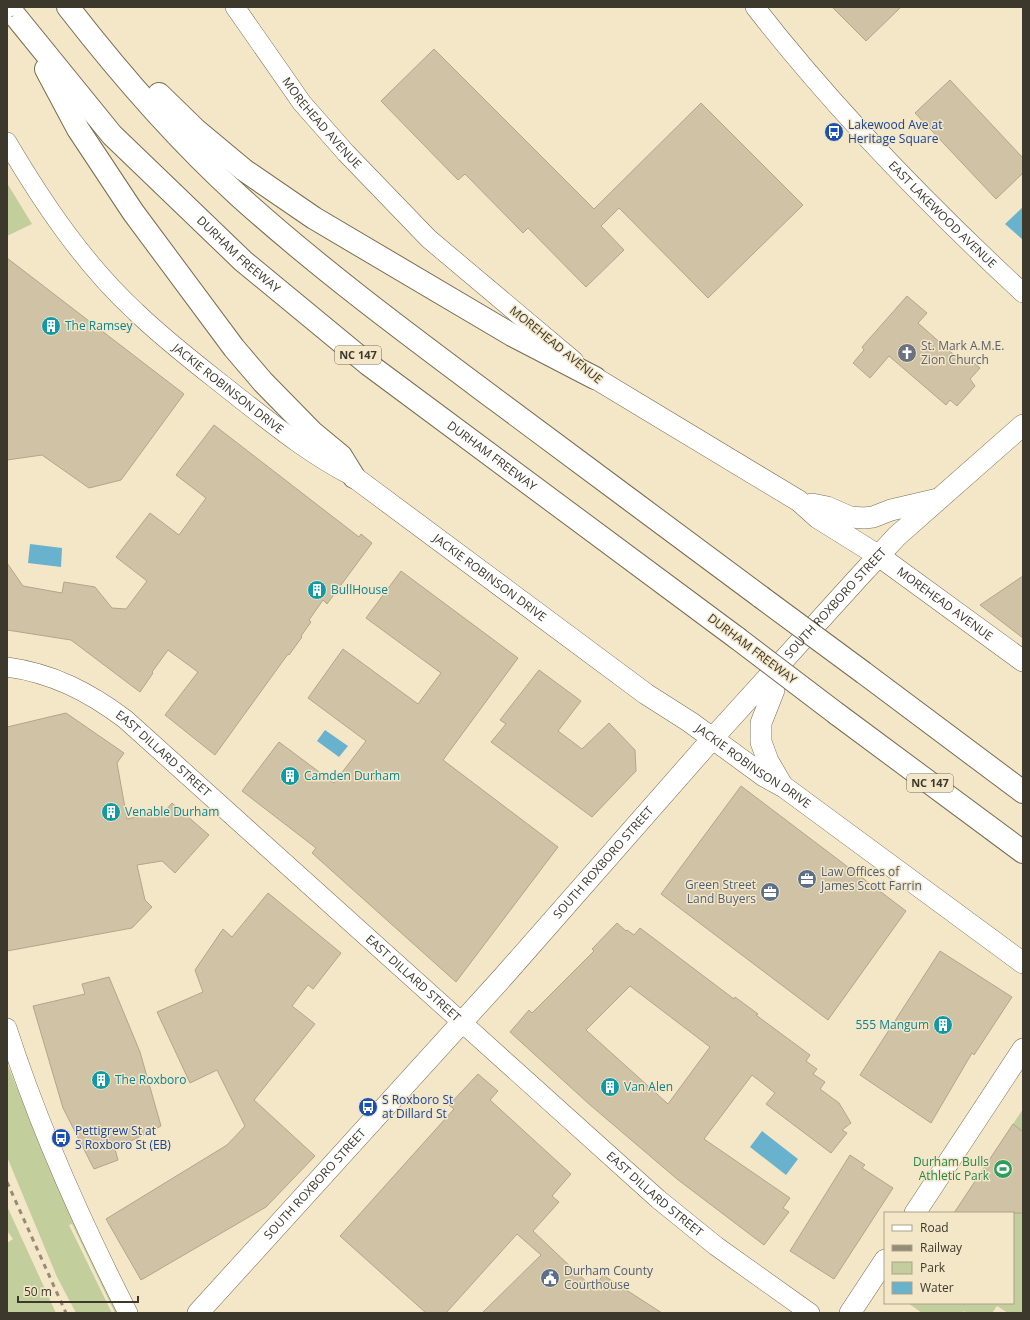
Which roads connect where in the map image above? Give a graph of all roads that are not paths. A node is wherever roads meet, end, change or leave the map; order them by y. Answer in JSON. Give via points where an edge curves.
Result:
{"nodes":[{"id":1,"x":8,"y":7,"type":"edge"},
{"id":2,"x":68,"y":7,"type":"edge"},
{"id":3,"x":235,"y":7,"type":"edge"},
{"id":4,"x":755,"y":7,"type":"edge"},
{"id":5,"x":22,"y":26,"type":"junction"},
{"id":6,"x":94,"y":41,"type":"junction"},
{"id":7,"x":7,"y":142,"type":"edge"},
{"id":8,"x":1023,"y":293,"type":"edge"},
{"id":9,"x":595,"y":378,"type":"junction"},
{"id":10,"x":1023,"y":425,"type":"edge"},
{"id":11,"x":354,"y":477,"type":"junction"},
{"id":12,"x":938,"y":499,"type":"junction"},
{"id":13,"x":799,"y":501,"type":"junction"},
{"id":14,"x":879,"y":556,"type":"junction"},
{"id":15,"x":1023,"y":661,"type":"edge"},
{"id":16,"x":7,"y":667,"type":"edge"},
{"id":17,"x":771,"y":675,"type":"junction"},
{"id":18,"x":712,"y":739,"type":"junction"},
{"id":19,"x":784,"y":787,"type":"junction"},
{"id":20,"x":1023,"y":792,"type":"edge"},
{"id":21,"x":1023,"y":852,"type":"edge"},
{"id":22,"x":1023,"y":963,"type":"edge"},
{"id":23,"x":462,"y":1022,"type":"junction"},
{"id":24,"x":7,"y":1028,"type":"edge"},
{"id":25,"x":1020,"y":1057,"type":"edge"},
{"id":26,"x":916,"y":1212,"type":"edge"},
{"id":27,"x":884,"y":1262,"type":"edge"},
{"id":28,"x":128,"y":1313,"type":"edge"},
{"id":29,"x":198,"y":1313,"type":"edge"},
{"id":30,"x":810,"y":1313,"type":"edge"},
{"id":31,"x":850,"y":1313,"type":"edge"}],
"edges":[{"from":1,"to":5,"type":"highway","name":"DURHAM FREEWAY","number":"NC 147"},
{"from":2,"to":6,"type":"highway"},
{"from":3,"to":9,"type":"street","name":"MOREHEAD AVENUE","via":[[302,103],[418,228]]},
{"from":4,"to":8,"type":"street","name":"EAST LAKEWOOD AVENUE","via":[[816,84],[874,147],[937,212]]},
{"from":5,"to":11,"type":"highway","via":[[78,129],[133,212],[184,282],[258,376],[312,432],[342,456]]},
{"from":5,"to":21,"type":"highway","name":"DURHAM FREEWAY","number":"NC 147","bridge":true,"via":[[112,135],[243,261],[368,364]]},
{"from":6,"to":9,"type":"highway","via":[[136,72],[196,130],[244,170],[314,218],[505,331]]},
{"from":6,"to":20,"type":"highway","bridge":true,"via":[[124,78],[198,157],[300,249],[379,312]]},
{"from":7,"to":11,"type":"street","name":"JACKIE ROBINSON DRIVE","via":[[74,244],[135,312],[172,345],[248,404],[329,465]]},
{"from":9,"to":13,"type":"main road","name":"MOREHEAD AVENUE"},
{"from":10,"to":12,"type":"main road","name":"SOUTH ROXBORO STREET"},
{"from":11,"to":18,"type":"main road","name":"JACKIE ROBINSON DRIVE","via":[[646,694]]},
{"from":12,"to":13,"type":"main road","via":[[864,518],[850,517],[827,507]]},
{"from":12,"to":14,"type":"main road","name":"SOUTH ROXBORO STREET"},
{"from":13,"to":14,"type":"main road","name":"MOREHEAD AVENUE","via":[[818,518]]},
{"from":14,"to":15,"type":"main road","name":"MOREHEAD AVENUE"},
{"from":14,"to":17,"type":"main road","name":"SOUTH ROXBORO STREET"},
{"from":16,"to":23,"type":"street","name":"EAST DILLARD STREET","via":[[25,669],[76,687],[125,718]]},
{"from":17,"to":18,"type":"main road","name":"SOUTH ROXBORO STREET"},
{"from":17,"to":19,"type":"main road","via":[[774,690],[761,723],[761,742],[768,762]]},
{"from":18,"to":19,"type":"main road","name":"JACKIE ROBINSON DRIVE"},
{"from":18,"to":23,"type":"main road","name":"SOUTH ROXBORO STREET"},
{"from":19,"to":22,"type":"main road","name":"JACKIE ROBINSON DRIVE"},
{"from":23,"to":29,"type":"main road","name":"SOUTH ROXBORO STREET"},
{"from":23,"to":30,"type":"street","name":"EAST DILLARD STREET","via":[[658,1199],[716,1246]]},
{"from":24,"to":28,"type":"street","via":[[39,1119],[72,1196]]},
{"from":25,"to":26,"type":"main road"},
{"from":27,"to":31,"type":"main road"}]}
